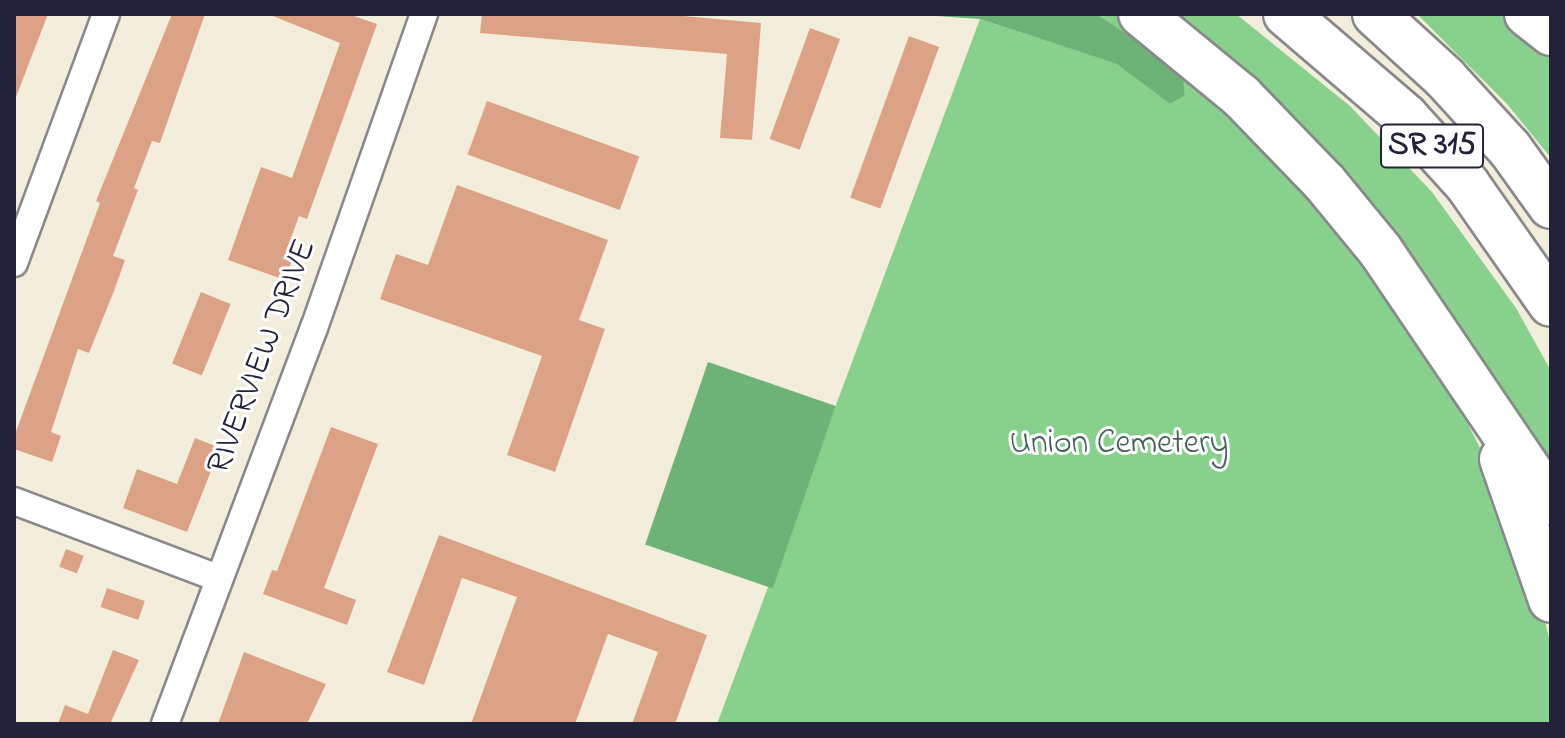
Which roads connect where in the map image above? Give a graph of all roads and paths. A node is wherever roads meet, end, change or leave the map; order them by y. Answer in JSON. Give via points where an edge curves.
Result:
{"nodes":[{"id":1,"x":106,"y":14,"type":"edge"},
{"id":2,"x":424,"y":14,"type":"edge"},
{"id":3,"x":1141,"y":14,"type":"edge"},
{"id":4,"x":1286,"y":14,"type":"edge"},
{"id":5,"x":1375,"y":14,"type":"edge"},
{"id":6,"x":1527,"y":14,"type":"edge"},
{"id":7,"x":1551,"y":33,"type":"edge"},
{"id":8,"x":1551,"y":206,"type":"edge"},
{"id":9,"x":14,"y":263,"type":"edge"},
{"id":10,"x":1551,"y":304,"type":"edge"},
{"id":11,"x":1466,"y":380,"type":"junction"},
{"id":12,"x":14,"y":501,"type":"edge"},
{"id":13,"x":1551,"y":503,"type":"edge"},
{"id":14,"x":218,"y":578,"type":"junction"},
{"id":15,"x":1551,"y":600,"type":"edge"},
{"id":16,"x":165,"y":724,"type":"edge"}],
"edges":[{"from":1,"to":9,"type":"street"},
{"from":2,"to":14,"type":"street","name":"RIVERVIEW DRIVE","via":[[314,328]]},
{"from":3,"to":11,"type":"highway","via":[[1241,96],[1325,183],[1380,250]]},
{"from":4,"to":10,"type":"highway","number":"SR 315","via":[[1406,117],[1467,184]]},
{"from":5,"to":8,"type":"highway","number":"SR 315","via":[[1445,78],[1510,149]]},
{"from":6,"to":7,"type":"highway"},
{"from":11,"to":13,"type":"highway"},
{"from":11,"to":15,"type":"highway","via":[[1500,454]]},
{"from":12,"to":14,"type":"street"},
{"from":14,"to":16,"type":"street","name":"RIVERVIEW DRIVE"}]}
